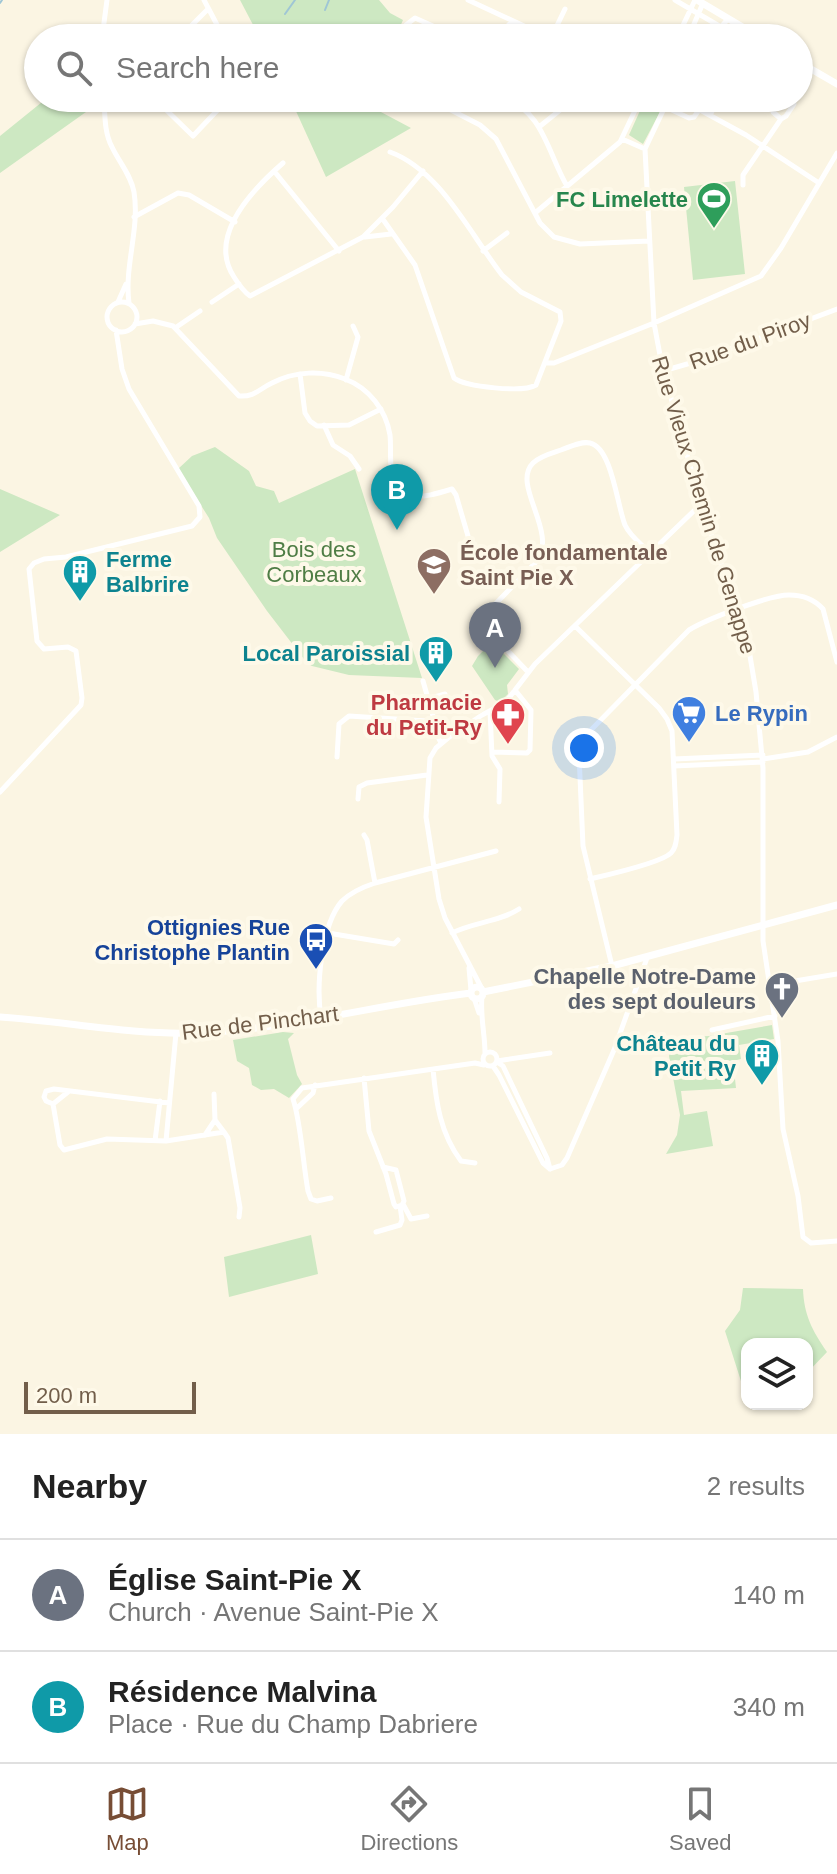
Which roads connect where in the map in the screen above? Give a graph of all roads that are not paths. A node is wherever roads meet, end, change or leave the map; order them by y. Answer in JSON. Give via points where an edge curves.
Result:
{"nodes":[{"id":1,"x":107,"y":0,"type":"edge"},
{"id":2,"x":204,"y":0,"type":"edge"},
{"id":3,"x":468,"y":0,"type":"edge"},
{"id":4,"x":675,"y":0,"type":"edge"},
{"id":5,"x":698,"y":1,"type":"edge"},
{"id":6,"x":208,"y":9,"type":"junction"},
{"id":7,"x":565,"y":9,"type":"dead end"},
{"id":8,"x":690,"y":10,"type":"junction"},
{"id":9,"x":699,"y":15,"type":"junction"},
{"id":10,"x":729,"y":18,"type":"junction"},
{"id":11,"x":512,"y":21,"type":"junction"},
{"id":12,"x":104,"y":24,"type":"edge"},
{"id":13,"x":193,"y":24,"type":"edge"},
{"id":14,"x":216,"y":24,"type":"edge"},
{"id":15,"x":407,"y":24,"type":"edge"},
{"id":16,"x":428,"y":24,"type":"edge"},
{"id":17,"x":510,"y":24,"type":"edge"},
{"id":18,"x":520,"y":24,"type":"edge"},
{"id":19,"x":557,"y":24,"type":"edge"},
{"id":20,"x":684,"y":24,"type":"edge"},
{"id":21,"x":695,"y":24,"type":"edge"},
{"id":22,"x":716,"y":24,"type":"edge"},
{"id":23,"x":724,"y":24,"type":"edge"},
{"id":24,"x":739,"y":24,"type":"edge"},
{"id":25,"x":813,"y":70,"type":"edge"},
{"id":26,"x":837,"y":84,"type":"edge"},
{"id":27,"x":105,"y":112,"type":"edge"},
{"id":28,"x":168,"y":112,"type":"edge"},
{"id":29,"x":216,"y":112,"type":"edge"},
{"id":30,"x":455,"y":112,"type":"edge"},
{"id":31,"x":527,"y":112,"type":"edge"},
{"id":32,"x":557,"y":112,"type":"edge"},
{"id":33,"x":636,"y":112,"type":"edge"},
{"id":34,"x":663,"y":112,"type":"edge"},
{"id":35,"x":677,"y":112,"type":"edge"},
{"id":36,"x":697,"y":112,"type":"edge"},
{"id":37,"x":703,"y":112,"type":"edge"},
{"id":38,"x":712,"y":112,"type":"edge"},
{"id":39,"x":773,"y":112,"type":"edge"},
{"id":40,"x":789,"y":112,"type":"edge"},
{"id":41,"x":710,"y":115,"type":"junction"},
{"id":42,"x":781,"y":119,"type":"junction"},
{"id":43,"x":539,"y":127,"type":"junction"},
{"id":44,"x":622,"y":139,"type":"junction"},
{"id":45,"x":763,"y":146,"type":"junction"},
{"id":46,"x":645,"y":149,"type":"junction"},
{"id":47,"x":390,"y":152,"type":"dead end"},
{"id":48,"x":837,"y":153,"type":"edge"},
{"id":49,"x":283,"y":163,"type":"dead end"},
{"id":50,"x":274,"y":171,"type":"junction"},
{"id":51,"x":423,"y":171,"type":"junction"},
{"id":52,"x":819,"y":183,"type":"junction"},
{"id":53,"x":743,"y":185,"type":"dead end"},
{"id":54,"x":567,"y":186,"type":"junction"},
{"id":55,"x":535,"y":213,"type":"junction"},
{"id":56,"x":134,"y":217,"type":"junction"},
{"id":57,"x":382,"y":218,"type":"junction"},
{"id":58,"x":235,"y":222,"type":"junction"},
{"id":59,"x":507,"y":233,"type":"dead end"},
{"id":60,"x":391,"y":234,"type":"junction"},
{"id":61,"x":363,"y":237,"type":"junction"},
{"id":62,"x":649,"y":241,"type":"junction"},
{"id":63,"x":339,"y":251,"type":"junction"},
{"id":64,"x":483,"y":251,"type":"junction"},
{"id":65,"x":126,"y":283,"type":"junction"},
{"id":66,"x":239,"y":284,"type":"junction"},
{"id":67,"x":118,"y":302,"type":"junction"},
{"id":68,"x":212,"y":302,"type":"dead end"},
{"id":69,"x":129,"y":303,"type":"junction"},
{"id":70,"x":837,"y":309,"type":"edge"},
{"id":71,"x":200,"y":311,"type":"dead end"},
{"id":72,"x":137,"y":313,"type":"junction"},
{"id":73,"x":153,"y":321,"type":"junction"},
{"id":74,"x":654,"y":323,"type":"junction"},
{"id":75,"x":135,"y":324,"type":"junction"},
{"id":76,"x":353,"y":326,"type":"dead end"},
{"id":77,"x":175,"y":328,"type":"junction"},
{"id":78,"x":116,"y":330,"type":"junction"},
{"id":79,"x":125,"y":331,"type":"junction"},
{"id":80,"x":119,"y":344,"type":"junction"},
{"id":81,"x":552,"y":346,"type":"junction"},
{"id":82,"x":567,"y":357,"type":"junction"},
{"id":83,"x":545,"y":363,"type":"junction"},
{"id":84,"x":663,"y":371,"type":"junction"},
{"id":85,"x":300,"y":374,"type":"junction"},
{"id":86,"x":346,"y":380,"type":"junction"},
{"id":87,"x":381,"y":409,"type":"junction"},
{"id":88,"x":324,"y":425,"type":"junction"},
{"id":89,"x":359,"y":469,"type":"dead end"},
{"id":90,"x":701,"y":504,"type":"junction"},
{"id":91,"x":468,"y":536,"type":"dead end"},
{"id":92,"x":649,"y":552,"type":"junction"},
{"id":93,"x":736,"y":611,"type":"junction"},
{"id":94,"x":575,"y":626,"type":"junction"},
{"id":95,"x":837,"y":662,"type":"edge"},
{"id":96,"x":528,"y":672,"type":"junction"},
{"id":97,"x":423,"y":681,"type":"dead end"},
{"id":98,"x":634,"y":685,"type":"junction"},
{"id":99,"x":515,"y":690,"type":"junction"},
{"id":100,"x":445,"y":694,"type":"dead end"},
{"id":101,"x":428,"y":699,"type":"junction"},
{"id":102,"x":490,"y":711,"type":"junction"},
{"id":103,"x":433,"y":727,"type":"junction"},
{"id":104,"x":837,"y":737,"type":"edge"},
{"id":105,"x":441,"y":743,"type":"junction"},
{"id":106,"x":493,"y":752,"type":"junction"},
{"id":107,"x":337,"y":757,"type":"dead end"},
{"id":108,"x":763,"y":759,"type":"junction"},
{"id":109,"x":674,"y":763,"type":"junction"},
{"id":110,"x":427,"y":775,"type":"junction"},
{"id":111,"x":0,"y":792,"type":"edge"},
{"id":112,"x":358,"y":799,"type":"dead end"},
{"id":113,"x":499,"y":802,"type":"dead end"},
{"id":114,"x":364,"y":835,"type":"dead end"},
{"id":115,"x":496,"y":851,"type":"dead end"},
{"id":116,"x":433,"y":868,"type":"junction"},
{"id":117,"x":590,"y":879,"type":"junction"},
{"id":118,"x":375,"y":883,"type":"junction"},
{"id":119,"x":837,"y":905,"type":"edge"},
{"id":120,"x":519,"y":909,"type":"dead end"},
{"id":121,"x":763,"y":926,"type":"junction"},
{"id":122,"x":328,"y":933,"type":"junction"},
{"id":123,"x":452,"y":933,"type":"junction"},
{"id":124,"x":398,"y":940,"type":"dead end"},
{"id":125,"x":647,"y":958,"type":"junction"},
{"id":126,"x":612,"y":966,"type":"junction"},
{"id":127,"x":469,"y":967,"type":"junction"},
{"id":128,"x":837,"y":974,"type":"edge"},
{"id":129,"x":771,"y":985,"type":"junction"},
{"id":130,"x":477,"y":993,"type":"junction"},
{"id":131,"x":775,"y":1016,"type":"junction"},
{"id":132,"x":0,"y":1017,"type":"edge"},
{"id":133,"x":321,"y":1017,"type":"junction"},
{"id":134,"x":712,"y":1030,"type":"dead end"},
{"id":135,"x":176,"y":1033,"type":"junction"},
{"id":136,"x":550,"y":1053,"type":"dead end"},
{"id":137,"x":492,"y":1060,"type":"junction"},
{"id":138,"x":433,"y":1069,"type":"junction"},
{"id":139,"x":364,"y":1078,"type":"junction"},
{"id":140,"x":315,"y":1085,"type":"junction"},
{"id":141,"x":68,"y":1092,"type":"junction"},
{"id":142,"x":214,"y":1094,"type":"dead end"},
{"id":143,"x":160,"y":1101,"type":"junction"},
{"id":144,"x":169,"y":1103,"type":"junction"},
{"id":145,"x":53,"y":1104,"type":"junction"},
{"id":146,"x":297,"y":1108,"type":"junction"},
{"id":147,"x":215,"y":1120,"type":"junction"},
{"id":148,"x":224,"y":1132,"type":"junction"},
{"id":149,"x":205,"y":1135,"type":"junction"},
{"id":150,"x":155,"y":1141,"type":"junction"},
{"id":151,"x":166,"y":1141,"type":"junction"},
{"id":152,"x":475,"y":1163,"type":"dead end"},
{"id":153,"x":383,"y":1167,"type":"junction"},
{"id":154,"x":552,"y":1169,"type":"junction"},
{"id":155,"x":558,"y":1176,"type":"dead end"},
{"id":156,"x":331,"y":1198,"type":"dead end"},
{"id":157,"x":402,"y":1205,"type":"junction"},
{"id":158,"x":427,"y":1216,"type":"dead end"},
{"id":159,"x":239,"y":1217,"type":"dead end"},
{"id":160,"x":376,"y":1232,"type":"dead end"},
{"id":161,"x":837,"y":1241,"type":"edge"}],
"edges":[{"from":1,"to":12,"type":"street"},
{"from":2,"to":6,"type":"street"},
{"from":3,"to":11,"type":"street"},
{"from":4,"to":8,"type":"street"},
{"from":5,"to":8,"type":"street"},
{"from":5,"to":9,"type":"street"},
{"from":5,"to":10,"type":"main road"},
{"from":6,"to":13,"type":"street"},
{"from":6,"to":14,"type":"street"},
{"from":7,"to":19,"type":"street"},
{"from":8,"to":9,"type":"street"},
{"from":8,"to":20,"type":"street"},
{"from":9,"to":21,"type":"street"},
{"from":9,"to":22,"type":"street"},
{"from":10,"to":23,"type":"street"},
{"from":10,"to":24,"type":"main road"},
{"from":11,"to":17,"type":"street"},
{"from":11,"to":18,"type":"street"},
{"from":15,"to":16,"type":"street","via":[[415,18]]},
{"from":25,"to":26,"type":"main road"},
{"from":27,"to":56,"type":"street","via":[[108,138],[132,186]]},
{"from":28,"to":29,"type":"street","via":[[193,136]]},
{"from":30,"to":55,"type":"street","via":[[496,139]]},
{"from":31,"to":43,"type":"street"},
{"from":32,"to":43,"type":"street"},
{"from":33,"to":44,"type":"street"},
{"from":34,"to":46,"type":"street"},
{"from":35,"to":36,"type":"street","via":[[691,118]]},
{"from":37,"to":41,"type":"street"},
{"from":38,"to":41,"type":"street"},
{"from":39,"to":42,"type":"street"},
{"from":40,"to":42,"type":"street"},
{"from":41,"to":45,"type":"street"},
{"from":42,"to":45,"type":"street"},
{"from":43,"to":54,"type":"street"},
{"from":44,"to":46,"type":"street"},
{"from":44,"to":54,"type":"street"},
{"from":45,"to":52,"type":"street"},
{"from":45,"to":53,"type":"street","via":[[743,175]]},
{"from":46,"to":62,"type":"street","name":"Rue Vieux Chemin de Genappe"},
{"from":47,"to":51,"type":"street"},
{"from":48,"to":52,"type":"street"},
{"from":49,"to":50,"type":"street"},
{"from":50,"to":58,"type":"street"},
{"from":50,"to":63,"type":"street"},
{"from":51,"to":57,"type":"street"},
{"from":51,"to":64,"type":"street"},
{"from":52,"to":74,"type":"street","via":[[761,276]]},
{"from":54,"to":55,"type":"street"},
{"from":55,"to":62,"type":"street","via":[[544,229],[566,242]]},
{"from":56,"to":58,"type":"street","via":[[178,193]]},
{"from":56,"to":65,"type":"street"},
{"from":57,"to":60,"type":"street"},
{"from":57,"to":61,"type":"street"},
{"from":58,"to":66,"type":"street","via":[[224,255]]},
{"from":59,"to":64,"type":"street"},
{"from":60,"to":61,"type":"street"},
{"from":60,"to":83,"type":"street","via":[[415,265],[456,379],[530,388]]},
{"from":61,"to":63,"type":"street"},
{"from":62,"to":74,"type":"street","name":"Rue Vieux Chemin de Genappe"},
{"from":63,"to":66,"type":"street","via":[[253,295]]},
{"from":64,"to":81,"type":"street","via":[[513,286],[560,312]]},
{"from":65,"to":67,"type":"street"},
{"from":65,"to":69,"type":"street"},
{"from":66,"to":68,"type":"street"},
{"from":67,"to":69,"type":"street"},
{"from":67,"to":78,"type":"street","via":[[108,315]]},
{"from":69,"to":72,"type":"street"},
{"from":70,"to":84,"type":"street","name":"Rue du Piroy"},
{"from":71,"to":77,"type":"street"},
{"from":72,"to":73,"type":"street"},
{"from":72,"to":75,"type":"street"},
{"from":73,"to":75,"type":"street"},
{"from":73,"to":77,"type":"street"},
{"from":74,"to":82,"type":"street"},
{"from":74,"to":84,"type":"street","name":"Rue Vieux Chemin de Genappe"},
{"from":75,"to":79,"type":"street"},
{"from":76,"to":86,"type":"street","via":[[358,337]]},
{"from":77,"to":85,"type":"street","via":[[239,396],[253,396]]},
{"from":78,"to":79,"type":"street"},
{"from":78,"to":80,"type":"street"},
{"from":79,"to":80,"type":"street"},
{"from":80,"to":111,"type":"street","via":[[129,389],[199,506],[199,520],[189,527],[44,559],[29,569],[39,646],[76,651],[82,698]]},
{"from":81,"to":82,"type":"street"},
{"from":81,"to":83,"type":"street"},
{"from":82,"to":83,"type":"street"},
{"from":84,"to":90,"type":"street","name":"Rue Vieux Chemin de Genappe"},
{"from":85,"to":86,"type":"street"},
{"from":85,"to":88,"type":"street","via":[[306,416],[317,426]]},
{"from":86,"to":87,"type":"street"},
{"from":87,"to":88,"type":"street","via":[[349,425]]},
{"from":87,"to":91,"type":"street","via":[[393,479],[405,494],[429,496],[452,489]]},
{"from":88,"to":89,"type":"street","via":[[333,445]]},
{"from":90,"to":92,"type":"street"},
{"from":90,"to":93,"type":"street","name":"Rue Vieux Chemin de Genappe"},
{"from":92,"to":94,"type":"street"},
{"from":92,"to":96,"type":"street","via":[[627,528],[602,451],[591,443],[575,444],[538,459],[527,480],[543,551],[479,621]]},
{"from":93,"to":95,"type":"street","via":[[787,595],[813,600],[827,615]]},
{"from":93,"to":98,"type":"street","via":[[689,630]]},
{"from":93,"to":108,"type":"street","name":"Rue Vieux Chemin de Genappe","via":[[748,644]]},
{"from":94,"to":96,"type":"street"},
{"from":94,"to":98,"type":"street"},
{"from":96,"to":99,"type":"street"},
{"from":97,"to":101,"type":"street"},
{"from":98,"to":109,"type":"street","via":[[667,719]]},
{"from":98,"to":117,"type":"street","via":[[589,732],[580,750],[583,846]]},
{"from":99,"to":102,"type":"street"},
{"from":99,"to":106,"type":"street","via":[[531,710],[530,750]]},
{"from":100,"to":101,"type":"street"},
{"from":101,"to":103,"type":"street"},
{"from":102,"to":105,"type":"street"},
{"from":102,"to":106,"type":"street"},
{"from":103,"to":105,"type":"street"},
{"from":103,"to":107,"type":"street","via":[[426,721],[346,717],[338,729]]},
{"from":104,"to":108,"type":"street","via":[[808,752]]},
{"from":105,"to":110,"type":"street","via":[[430,758]]},
{"from":106,"to":113,"type":"street","via":[[500,769]]},
{"from":108,"to":109,"type":"street"},
{"from":108,"to":121,"type":"street","name":"Rue Vieux Chemin de Genappe"},
{"from":109,"to":117,"type":"street","via":[[673,851]]},
{"from":110,"to":112,"type":"street","via":[[367,783],[359,787]]},
{"from":110,"to":116,"type":"street"},
{"from":114,"to":118,"type":"street"},
{"from":115,"to":116,"type":"street"},
{"from":116,"to":118,"type":"street"},
{"from":116,"to":123,"type":"street"},
{"from":117,"to":126,"type":"street"},
{"from":118,"to":122,"type":"street","via":[[345,898]]},
{"from":119,"to":121,"type":"main road","name":"Rue de Pinchart"},
{"from":120,"to":123,"type":"street"},
{"from":121,"to":125,"type":"main road","name":"Rue de Pinchart"},
{"from":121,"to":129,"type":"street","name":"Rue Vieux Chemin de Genappe"},
{"from":122,"to":124,"type":"street","via":[[394,944]]},
{"from":122,"to":133,"type":"street","via":[[317,992]]},
{"from":123,"to":127,"type":"street"},
{"from":125,"to":126,"type":"main road","name":"Rue de Pinchart"},
{"from":125,"to":154,"type":"street","via":[[567,1158]]},
{"from":126,"to":130,"type":"main road","name":"Rue de Pinchart"},
{"from":127,"to":130,"type":"street"},
{"from":127,"to":130,"type":"street"},
{"from":128,"to":129,"type":"street"},
{"from":129,"to":131,"type":"street","name":"Rue Vieux Chemin de Genappe"},
{"from":130,"to":133,"type":"main road","name":"Rue de Pinchart"},
{"from":130,"to":137,"type":"street"},
{"from":131,"to":134,"type":"street"},
{"from":131,"to":161,"type":"street","name":"Rue Vieux Chemin de Genappe","via":[[783,1129],[803,1237],[811,1243]]},
{"from":132,"to":135,"type":"main road","name":"Rue de Pinchart"},
{"from":133,"to":135,"type":"main road","name":"Rue de Pinchart"},
{"from":135,"to":144,"type":"street"},
{"from":136,"to":137,"type":"street"},
{"from":137,"to":138,"type":"street"},
{"from":137,"to":154,"type":"street","via":[[543,1163]]},
{"from":138,"to":139,"type":"street"},
{"from":138,"to":152,"type":"street","via":[[436,1106],[449,1143],[461,1161]]},
{"from":139,"to":140,"type":"street"},
{"from":139,"to":153,"type":"street","via":[[369,1131]]},
{"from":140,"to":146,"type":"street"},
{"from":140,"to":146,"type":"street","via":[[303,1087],[294,1097]]},
{"from":141,"to":143,"type":"street"},
{"from":141,"to":145,"type":"street"},
{"from":141,"to":145,"type":"street","via":[[46,1091],[46,1100]]},
{"from":142,"to":147,"type":"street"},
{"from":143,"to":144,"type":"street"},
{"from":143,"to":150,"type":"street"},
{"from":144,"to":151,"type":"street"},
{"from":145,"to":150,"type":"street","via":[[64,1150],[107,1139]]},
{"from":146,"to":156,"type":"street","via":[[311,1199]]},
{"from":147,"to":148,"type":"street"},
{"from":147,"to":149,"type":"street"},
{"from":148,"to":149,"type":"street"},
{"from":148,"to":159,"type":"street"},
{"from":149,"to":151,"type":"street"},
{"from":150,"to":151,"type":"street"},
{"from":153,"to":157,"type":"street","via":[[394,1204]]},
{"from":153,"to":157,"type":"street","via":[[396,1170]]},
{"from":154,"to":155,"type":"street"},
{"from":157,"to":158,"type":"street","via":[[411,1219]]},
{"from":157,"to":160,"type":"street","via":[[400,1225]]}]}
